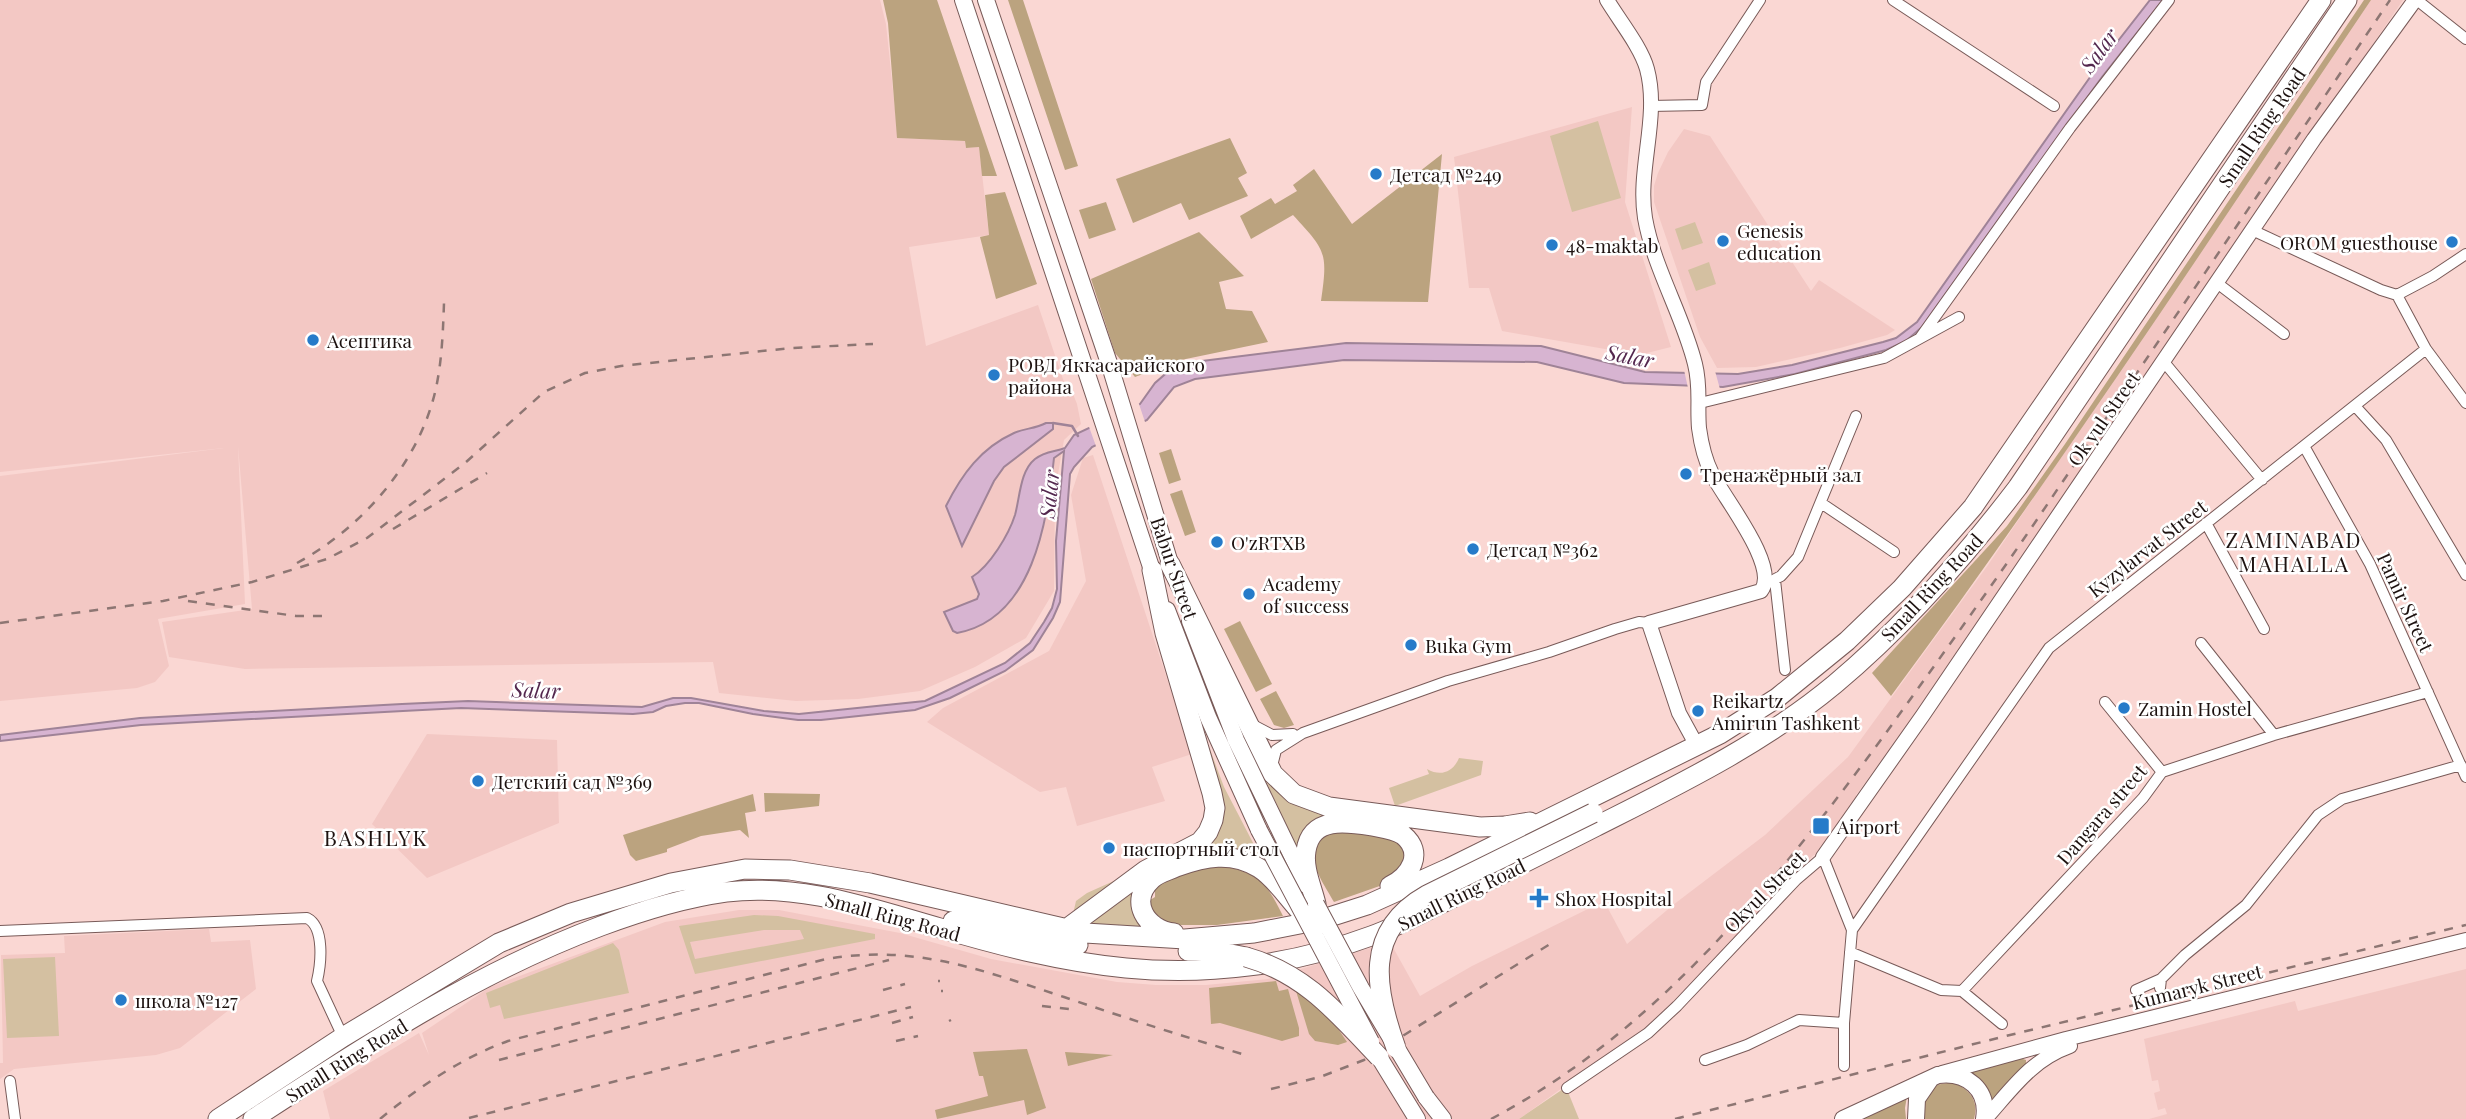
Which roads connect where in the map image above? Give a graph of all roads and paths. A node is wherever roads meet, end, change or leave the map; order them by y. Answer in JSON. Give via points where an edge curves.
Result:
{"nodes":[{"id":1,"x":963,"y":0,"type":"edge"},
{"id":2,"x":986,"y":0,"type":"edge"},
{"id":3,"x":1607,"y":0,"type":"edge"},
{"id":4,"x":1760,"y":0,"type":"edge"},
{"id":5,"x":1893,"y":0,"type":"edge"},
{"id":6,"x":2169,"y":0,"type":"edge"},
{"id":7,"x":2321,"y":0,"type":"edge"},
{"id":8,"x":2347,"y":0,"type":"edge"},
{"id":9,"x":2416,"y":0,"type":"edge"},
{"id":10,"x":2466,"y":39,"type":"edge"},
{"id":11,"x":1650,"y":106,"type":"junction"},
{"id":12,"x":2054,"y":106,"type":"dead end"},
{"id":13,"x":2252,"y":230,"type":"junction"},
{"id":14,"x":2466,"y":254,"type":"edge"},
{"id":15,"x":2217,"y":283,"type":"junction"},
{"id":16,"x":2398,"y":295,"type":"junction"},
{"id":17,"x":1959,"y":317,"type":"dead end"},
{"id":18,"x":2284,"y":334,"type":"dead end"},
{"id":19,"x":1920,"y":338,"type":"junction"},
{"id":20,"x":2426,"y":349,"type":"junction"},
{"id":21,"x":2164,"y":362,"type":"junction"},
{"id":22,"x":1110,"y":366,"type":"junction"},
{"id":23,"x":1088,"y":372,"type":"junction"},
{"id":24,"x":1700,"y":397,"type":"junction"},
{"id":25,"x":2466,"y":403,"type":"edge"},
{"id":26,"x":2355,"y":406,"type":"junction"},
{"id":27,"x":1857,"y":416,"type":"dead end"},
{"id":28,"x":2304,"y":446,"type":"junction"},
{"id":29,"x":2262,"y":480,"type":"junction"},
{"id":30,"x":1821,"y":503,"type":"junction"},
{"id":31,"x":2206,"y":523,"type":"junction"},
{"id":32,"x":1894,"y":552,"type":"dead end"},
{"id":33,"x":1161,"y":567,"type":"junction"},
{"id":34,"x":2466,"y":575,"type":"edge"},
{"id":35,"x":1769,"y":581,"type":"junction"},
{"id":36,"x":1649,"y":623,"type":"junction"},
{"id":37,"x":2264,"y":629,"type":"dead end"},
{"id":38,"x":2201,"y":643,"type":"dead end"},
{"id":39,"x":1785,"y":670,"type":"dead end"},
{"id":40,"x":2428,"y":692,"type":"junction"},
{"id":41,"x":2105,"y":702,"type":"dead end"},
{"id":42,"x":1246,"y":718,"type":"junction"},
{"id":43,"x":1303,"y":733,"type":"junction"},
{"id":44,"x":2274,"y":735,"type":"junction"},
{"id":45,"x":1704,"y":758,"type":"junction"},
{"id":46,"x":2460,"y":765,"type":"junction"},
{"id":47,"x":2162,"y":772,"type":"junction"},
{"id":48,"x":1273,"y":775,"type":"junction"},
{"id":49,"x":2466,"y":778,"type":"edge"},
{"id":50,"x":1554,"y":817,"type":"junction"},
{"id":51,"x":1823,"y":858,"type":"junction"},
{"id":52,"x":790,"y":870,"type":"junction"},
{"id":53,"x":789,"y":890,"type":"junction"},
{"id":54,"x":884,"y":912,"type":"junction"},
{"id":55,"x":1312,"y":912,"type":"junction"},
{"id":56,"x":1065,"y":930,"type":"junction"},
{"id":57,"x":1852,"y":930,"type":"junction"},
{"id":58,"x":0,"y":931,"type":"edge"},
{"id":59,"x":1227,"y":936,"type":"junction"},
{"id":60,"x":2466,"y":940,"type":"edge"},
{"id":61,"x":2466,"y":948,"type":"edge"},
{"id":62,"x":1850,"y":952,"type":"junction"},
{"id":63,"x":2136,"y":990,"type":"dead end"},
{"id":64,"x":1962,"y":991,"type":"junction"},
{"id":65,"x":1844,"y":1023,"type":"junction"},
{"id":66,"x":2002,"y":1024,"type":"dead end"},
{"id":67,"x":348,"y":1045,"type":"junction"},
{"id":68,"x":1388,"y":1053,"type":"junction"},
{"id":69,"x":1705,"y":1060,"type":"dead end"},
{"id":70,"x":1844,"y":1066,"type":"dead end"},
{"id":71,"x":1938,"y":1075,"type":"junction"},
{"id":72,"x":10,"y":1081,"type":"dead end"},
{"id":73,"x":1567,"y":1088,"type":"dead end"},
{"id":74,"x":1859,"y":1111,"type":"junction"},
{"id":75,"x":1414,"y":1115,"type":"edge"},
{"id":76,"x":15,"y":1119,"type":"edge"},
{"id":77,"x":218,"y":1119,"type":"edge"},
{"id":78,"x":253,"y":1119,"type":"edge"},
{"id":79,"x":1441,"y":1119,"type":"edge"},
{"id":80,"x":1837,"y":1119,"type":"edge"},
{"id":81,"x":1843,"y":1119,"type":"edge"},
{"id":82,"x":1916,"y":1119,"type":"edge"},
{"id":83,"x":1985,"y":1119,"type":"edge"}],
"edges":[{"from":1,"to":23,"type":"main road","name":"Babur Street"},
{"from":2,"to":22,"type":"main road"},
{"from":3,"to":11,"type":"street","via":[[1644,61]]},
{"from":4,"to":11,"type":"street","via":[[1706,82],[1702,106]]},
{"from":5,"to":12,"type":"street"},
{"from":6,"to":19,"type":"street","via":[[2070,128]]},
{"from":7,"to":45,"type":"highway","name":"Small Ring Road","via":[[1955,530],[1835,652]]},
{"from":8,"to":45,"type":"highway","name":"Small Ring Road","via":[[2018,487],[1984,530],[1846,675],[1748,744]]},
{"from":9,"to":10,"type":"street"},
{"from":9,"to":13,"type":"street","name":"Ok yul Street"},
{"from":11,"to":24,"type":"street","via":[[1646,219],[1695,366]]},
{"from":13,"to":15,"type":"street","name":"Ok yul Street"},
{"from":13,"to":16,"type":"street"},
{"from":14,"to":16,"type":"street"},
{"from":15,"to":18,"type":"street"},
{"from":15,"to":21,"type":"street","name":"Ok yul Street"},
{"from":16,"to":20,"type":"street"},
{"from":17,"to":19,"type":"street"},
{"from":19,"to":24,"type":"street","via":[[1884,358]]},
{"from":20,"to":25,"type":"street"},
{"from":20,"to":26,"type":"street","name":"Kyzylarvat Street"},
{"from":21,"to":29,"type":"street"},
{"from":21,"to":51,"type":"street","name":"Ok yul Street"},
{"from":22,"to":23,"type":"main road","via":[[1102,377]]},
{"from":22,"to":33,"type":"main road"},
{"from":23,"to":33,"type":"main road","name":"Babur Street"},
{"from":24,"to":35,"type":"street","via":[[1699,427],[1711,472],[1762,559]]},
{"from":26,"to":28,"type":"street","name":"Kyzylarvat Street"},
{"from":26,"to":34,"type":"street","via":[[2386,440]]},
{"from":27,"to":30,"type":"street"},
{"from":28,"to":29,"type":"street","name":"Kyzylarvat Street"},
{"from":28,"to":40,"type":"street","name":"Pamir Street","via":[[2370,564]]},
{"from":29,"to":31,"type":"street","name":"Kyzylarvat Street"},
{"from":30,"to":32,"type":"street"},
{"from":30,"to":35,"type":"street","via":[[1798,557]]},
{"from":31,"to":37,"type":"street"},
{"from":31,"to":57,"type":"street","name":"Kyzylarvat Street","via":[[2049,648]]},
{"from":33,"to":42,"type":"highway"},
{"from":33,"to":55,"type":"main road","name":"Babur Street"},
{"from":33,"to":55,"type":"main road","name":"Babur Street","bridge":true,"via":[[1208,717],[1259,830]]},
{"from":33,"to":56,"type":"highway","via":[[1165,634],[1213,793],[1214,816],[1196,845],[1146,870]]},
{"from":35,"to":36,"type":"street","via":[[1761,591]]},
{"from":35,"to":39,"type":"street"},
{"from":36,"to":43,"type":"street","via":[[1639,622],[1448,681]]},
{"from":36,"to":45,"type":"street","via":[[1679,713]]},
{"from":38,"to":44,"type":"street"},
{"from":40,"to":44,"type":"street","name":"Dangara street"},
{"from":40,"to":46,"type":"street","name":"Pamir Street"},
{"from":41,"to":47,"type":"street"},
{"from":42,"to":43,"type":"street","via":[[1272,735]]},
{"from":42,"to":48,"type":"highway"},
{"from":43,"to":48,"type":"street","via":[[1274,753]]},
{"from":44,"to":47,"type":"street","name":"Dangara street"},
{"from":45,"to":50,"type":"highway","name":"Small Ring Road"},
{"from":45,"to":54,"type":"highway","name":"Small Ring Road","via":[[1389,929],[1284,961],[1205,970],[1117,967],[1006,946]]},
{"from":45,"to":68,"type":"highway","bridge":true,"via":[[1427,895],[1401,914],[1384,942],[1379,972]]},
{"from":46,"to":49,"type":"street","name":"Pamir Street"},
{"from":46,"to":63,"type":"street","via":[[2342,799],[2318,815],[2246,905],[2185,955],[2160,983]]},
{"from":47,"to":64,"type":"street","name":"Dangara street","via":[[2143,798]]},
{"from":48,"to":50,"type":"highway","via":[[1298,797],[1329,807],[1486,827]]},
{"from":50,"to":55,"type":"highway","name":"Small Ring Road","via":[[1367,905]]},
{"from":51,"to":57,"type":"street","name":"Okyul Street"},
{"from":51,"to":73,"type":"street","name":"Okyul Street","via":[[1796,880],[1648,1033]]},
{"from":52,"to":53,"type":"highway"},
{"from":52,"to":56,"type":"highway","name":"Small Ring Road","via":[[879,885]]},
{"from":52,"to":67,"type":"highway","name":"Small Ring Road","via":[[745,869],[695,877],[546,922],[476,956]]},
{"from":53,"to":54,"type":"highway","name":"Small Ring Road"},
{"from":53,"to":67,"type":"highway","name":"Small Ring Road","via":[[694,897],[638,913],[525,957]]},
{"from":54,"to":68,"type":"highway","bridge":true,"via":[[965,922],[1087,946],[1216,951],[1256,960],[1313,990]]},
{"from":55,"to":55,"type":"highway","via":[[1305,853],[1321,827],[1343,822],[1393,830],[1411,845],[1412,867],[1402,879]]},
{"from":55,"to":59,"type":"highway","name":"Small Ring Road","via":[[1287,928]]},
{"from":55,"to":59,"type":"highway","via":[[1264,871],[1230,857],[1200,859],[1170,869],[1145,888],[1142,906],[1153,926],[1170,933]]},
{"from":55,"to":68,"type":"main road","name":"Babur Street","bridge":true},
{"from":56,"to":59,"type":"highway","name":"Small Ring Road","via":[[1159,939]]},
{"from":57,"to":62,"type":"street","name":"Okyul Street"},
{"from":58,"to":67,"type":"street","via":[[307,918],[318,929],[317,981]]},
{"from":60,"to":71,"type":"street","name":"Kumaryk Street"},
{"from":61,"to":83,"type":"street","name":"Kumaryk Street","via":[[2069,1046],[2032,1066]]},
{"from":62,"to":64,"type":"street","via":[[1941,990]]},
{"from":62,"to":65,"type":"street","name":"Okyul Street"},
{"from":64,"to":66,"type":"street"},
{"from":65,"to":69,"type":"street","via":[[1799,1020]]},
{"from":65,"to":70,"type":"street","name":"Okyul Street"},
{"from":67,"to":77,"type":"highway","name":"Small Ring Road"},
{"from":67,"to":78,"type":"highway","name":"Small Ring Road"},
{"from":68,"to":75,"type":"main road","name":"Babur Street"},
{"from":68,"to":79,"type":"main road","name":"Babur Street","bridge":true},
{"from":71,"to":74,"type":"main road","name":"Kumaryk Street"},
{"from":71,"to":82,"type":"main road","via":[[1920,1092]]},
{"from":71,"to":83,"type":"main road","name":"Kumaryk Street","via":[[1955,1075],[1974,1083],[1984,1098]]},
{"from":72,"to":76,"type":"street"},
{"from":74,"to":80,"type":"main road"},
{"from":74,"to":81,"type":"main road","name":"Kumaryk Street"}]}
